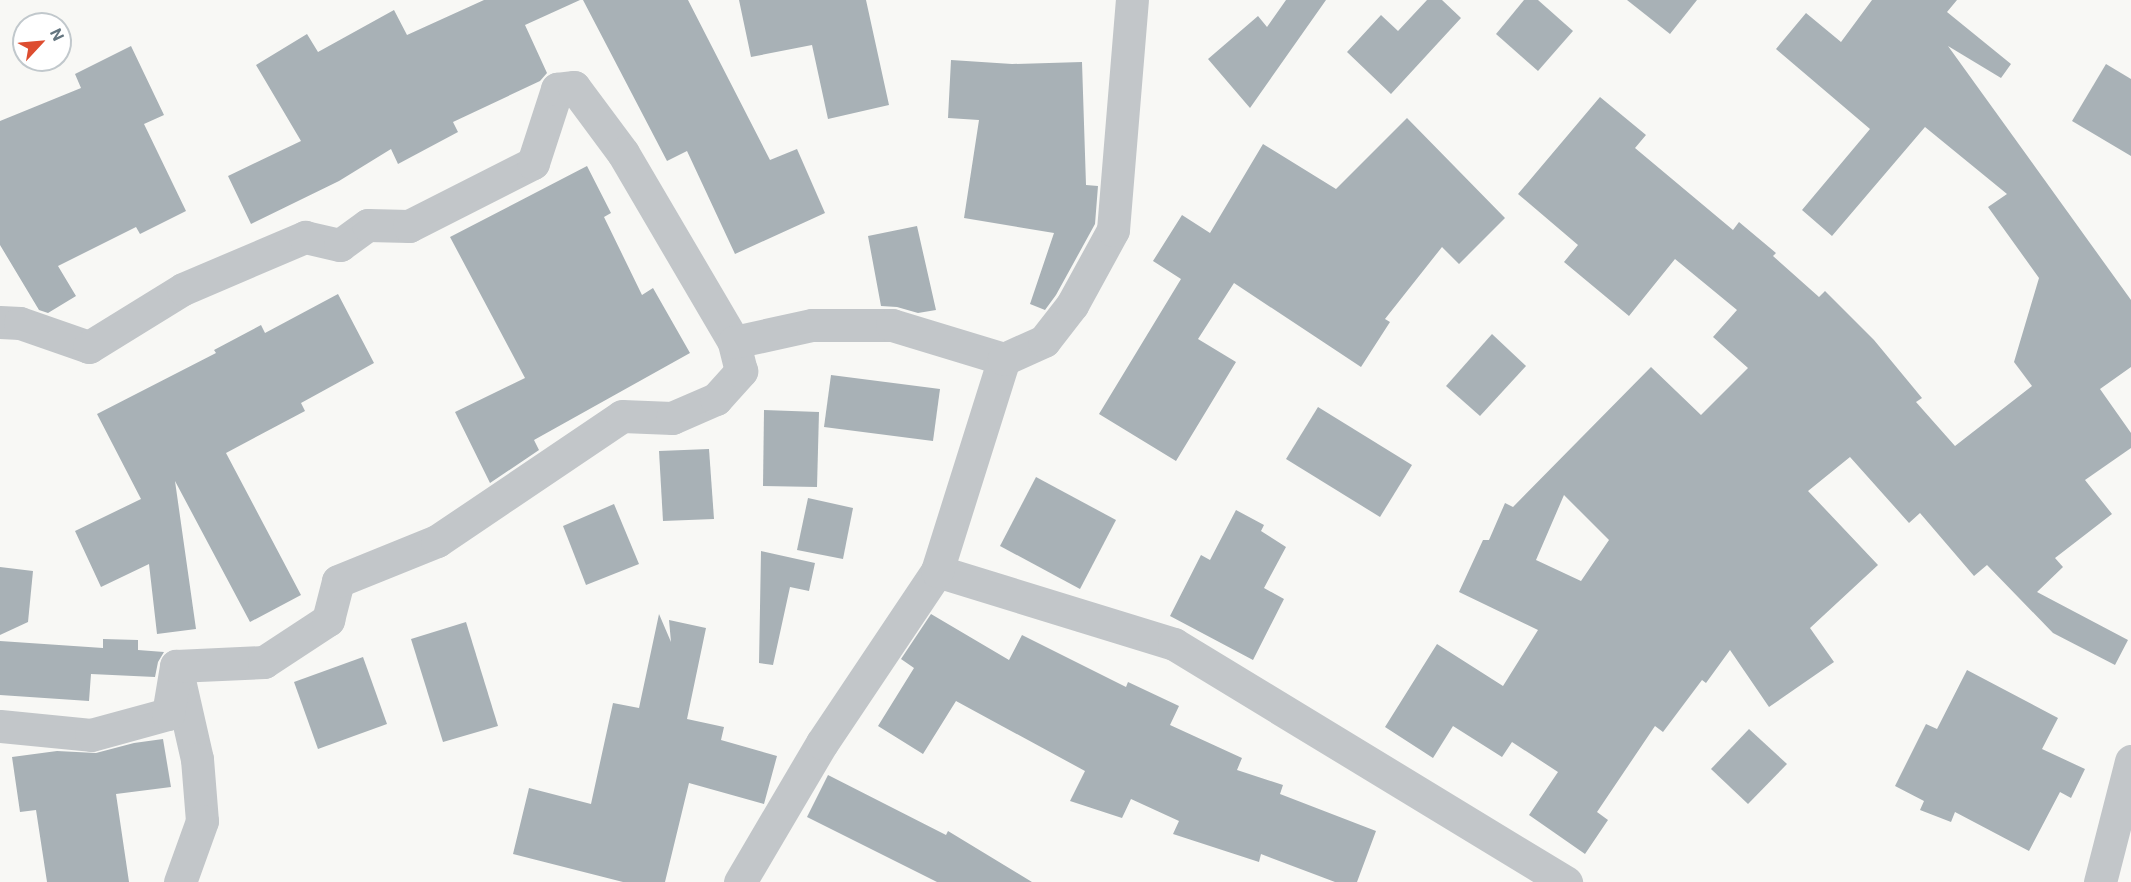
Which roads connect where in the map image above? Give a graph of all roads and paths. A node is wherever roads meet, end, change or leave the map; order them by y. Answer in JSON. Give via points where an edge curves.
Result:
{"nodes":[{"id":1,"x":1132,"y":0,"type":"edge"},
{"id":2,"x":0,"y":321,"type":"edge"},
{"id":3,"x":734,"y":342,"type":"junction"},
{"id":4,"x":1004,"y":359,"type":"junction"},
{"id":5,"x":937,"y":571,"type":"junction"},
{"id":6,"x":176,"y":666,"type":"junction"},
{"id":7,"x":0,"y":726,"type":"edge"},
{"id":8,"x":2131,"y":761,"type":"edge"},
{"id":9,"x":180,"y":882,"type":"edge"},
{"id":10,"x":740,"y":882,"type":"edge"},
{"id":11,"x":1566,"y":882,"type":"edge"},
{"id":12,"x":2100,"y":882,"type":"edge"}],
"edges":[{"from":1,"to":4,"type":"street","via":[[1113,230],[1072,305],[1044,341]]},
{"from":2,"to":3,"type":"street","via":[[20,323],[89,347],[183,290],[305,237],[340,245],[368,225],[409,226],[533,163],[557,89],[574,87],[623,153]]},
{"from":3,"to":4,"type":"street","via":[[812,325],[892,325]]},
{"from":3,"to":6,"type":"street","via":[[741,370],[716,399],[672,418],[622,416],[437,541],[338,581],[328,620],[264,662]]},
{"from":4,"to":5,"type":"street"},
{"from":5,"to":10,"type":"street","via":[[822,742]]},
{"from":5,"to":11,"type":"street","via":[[1174,644]]},
{"from":6,"to":7,"type":"street","via":[[168,714],[91,735]]},
{"from":6,"to":9,"type":"street","via":[[198,759],[202,821]]},
{"from":8,"to":12,"type":"street"}]}
